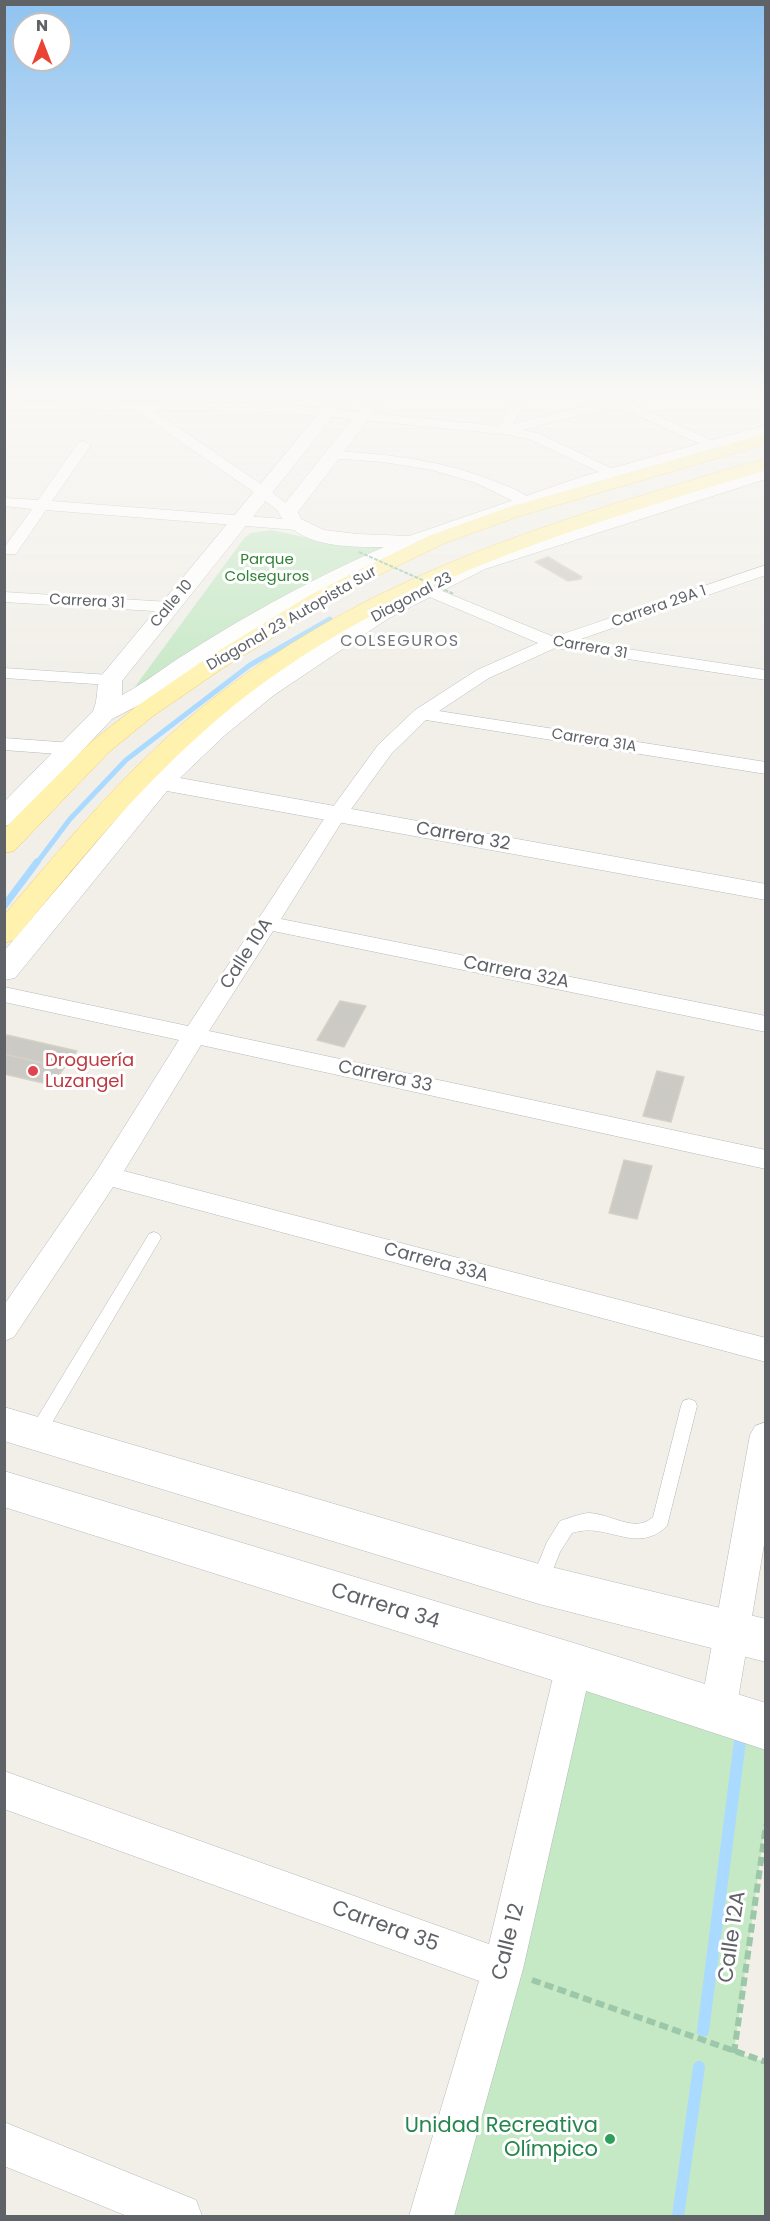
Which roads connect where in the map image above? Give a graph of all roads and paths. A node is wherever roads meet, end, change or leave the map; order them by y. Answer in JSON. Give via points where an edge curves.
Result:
{"nodes":[{"id":1,"x":263,"y":492,"type":"joint"},
{"id":2,"x":53,"y":493,"type":"edge"},
{"id":3,"x":309,"y":493,"type":"edge"},
{"id":4,"x":507,"y":493,"type":"edge"},
{"id":5,"x":561,"y":493,"type":"edge"},
{"id":6,"x":567,"y":493,"type":"edge"},
{"id":7,"x":676,"y":493,"type":"edge"},
{"id":8,"x":703,"y":493,"type":"edge"},
{"id":9,"x":4,"y":502,"type":"edge"},
{"id":10,"x":526,"y":502,"type":"junction"},
{"id":11,"x":45,"y":504,"type":"junction"},
{"id":12,"x":293,"y":519,"type":"junction"},
{"id":13,"x":242,"y":520,"type":"junction"},
{"id":14,"x":429,"y":534,"type":"junction"},
{"id":15,"x":10,"y":551,"type":"dead end"},
{"id":16,"x":359,"y":552,"type":"dead end"},
{"id":17,"x":765,"y":570,"type":"edge"},
{"id":18,"x":424,"y":589,"type":"junction"},
{"id":19,"x":454,"y":594,"type":"dead end"},
{"id":20,"x":4,"y":597,"type":"edge"},
{"id":21,"x":311,"y":598,"type":"junction"},
{"id":22,"x":170,"y":607,"type":"junction"},
{"id":23,"x":553,"y":644,"type":"junction"},
{"id":24,"x":4,"y":673,"type":"edge"},
{"id":25,"x":765,"y":675,"type":"edge"},
{"id":26,"x":110,"y":680,"type":"junction"},
{"id":27,"x":104,"y":714,"type":"junction"},
{"id":28,"x":422,"y":714,"type":"junction"},
{"id":29,"x":4,"y":744,"type":"edge"},
{"id":30,"x":72,"y":749,"type":"junction"},
{"id":31,"x":765,"y":768,"type":"edge"},
{"id":32,"x":161,"y":782,"type":"junction"},
{"id":33,"x":338,"y":814,"type":"junction"},
{"id":34,"x":5,"y":835,"type":"edge"},
{"id":35,"x":86,"y":854,"type":"junction"},
{"id":36,"x":765,"y":892,"type":"edge"},
{"id":37,"x":267,"y":923,"type":"junction"},
{"id":38,"x":4,"y":934,"type":"edge"},
{"id":39,"x":4,"y":971,"type":"edge"},
{"id":40,"x":4,"y":994,"type":"edge"},
{"id":41,"x":765,"y":1024,"type":"edge"},
{"id":42,"x":194,"y":1036,"type":"junction"},
{"id":43,"x":765,"y":1160,"type":"edge"},
{"id":44,"x":107,"y":1176,"type":"junction"},
{"id":45,"x":154,"y":1238,"type":"dead end"},
{"id":46,"x":4,"y":1329,"type":"edge"},
{"id":47,"x":765,"y":1350,"type":"edge"},
{"id":48,"x":689,"y":1406,"type":"dead end"},
{"id":49,"x":21,"y":1429,"type":"edge"},
{"id":50,"x":765,"y":1435,"type":"edge"},
{"id":51,"x":4,"y":1489,"type":"edge"},
{"id":52,"x":539,"y":1584,"type":"junction"},
{"id":53,"x":749,"y":1636,"type":"edge"},
{"id":54,"x":574,"y":1665,"type":"junction"},
{"id":55,"x":718,"y":1711,"type":"junction"},
{"id":56,"x":765,"y":1727,"type":"edge"},
{"id":57,"x":4,"y":1790,"type":"edge"},
{"id":58,"x":765,"y":1825,"type":"edge"},
{"id":59,"x":503,"y":1969,"type":"junction"},
{"id":60,"x":734,"y":2053,"type":"junction"},
{"id":61,"x":765,"y":2062,"type":"edge"},
{"id":62,"x":4,"y":2144,"type":"edge"},
{"id":63,"x":180,"y":2217,"type":"edge"},
{"id":64,"x":431,"y":2217,"type":"edge"}],
"edges":[{"from":1,"to":12,"type":"street"},
{"from":1,"to":13,"type":"street","name":"Calle 10"},
{"from":2,"to":11,"type":"street"},
{"from":3,"to":12,"type":"street"},
{"from":4,"to":10,"type":"street"},
{"from":5,"to":10,"type":"street"},
{"from":6,"to":21,"type":"main road","name":"Diagonal 23 Autopista Sur","via":[[438,539]]},
{"from":7,"to":35,"type":"main road","name":"Diagonal 23 Autopista Sur","via":[[464,563],[348,619],[253,680],[164,754]]},
{"from":8,"to":18,"type":"street","name":"Diagonal 23","via":[[488,561]]},
{"from":9,"to":11,"type":"street"},
{"from":10,"to":14,"type":"street"},
{"from":11,"to":13,"type":"street"},
{"from":11,"to":15,"type":"street"},
{"from":12,"to":13,"type":"street"},
{"from":12,"to":14,"type":"street","via":[[320,535],[367,542]]},
{"from":13,"to":22,"type":"street","name":"Calle 10"},
{"from":14,"to":21,"type":"street","via":[[356,567]]},
{"from":16,"to":19,"type":"path","bridge":true},
{"from":17,"to":23,"type":"street","name":"Carrera 29A 1"},
{"from":18,"to":23,"type":"street","name":"Carrera 31"},
{"from":18,"to":32,"type":"street","name":"Diagonal 23","via":[[266,690]]},
{"from":20,"to":22,"type":"street","name":"Carrera 31"},
{"from":21,"to":27,"type":"street","via":[[195,658],[154,688]]},
{"from":21,"to":34,"type":"main road","name":"Diagonal 23 Autopista Sur","via":[[127,725]]},
{"from":22,"to":26,"type":"street","name":"Calle 10"},
{"from":23,"to":25,"type":"street","name":"Carrera 31"},
{"from":23,"to":28,"type":"street","name":"Calle 10A","via":[[483,674]]},
{"from":24,"to":26,"type":"street"},
{"from":26,"to":27,"type":"street","via":[[110,701]]},
{"from":27,"to":30,"type":"street"},
{"from":28,"to":31,"type":"street","name":"Carrera 31A"},
{"from":28,"to":33,"type":"street","name":"Calle 10A","via":[[385,749]]},
{"from":29,"to":30,"type":"street"},
{"from":30,"to":34,"type":"street"},
{"from":32,"to":33,"type":"street","name":"Carrera 32"},
{"from":32,"to":35,"type":"street","name":"Diagonal 23"},
{"from":33,"to":36,"type":"street","name":"Carrera 32"},
{"from":33,"to":37,"type":"street","name":"Calle 10A"},
{"from":35,"to":38,"type":"main road"},
{"from":35,"to":39,"type":"street"},
{"from":37,"to":41,"type":"street","name":"Carrera 32A"},
{"from":37,"to":42,"type":"street","name":"Calle 10A"},
{"from":40,"to":42,"type":"street","name":"Carrera 33"},
{"from":42,"to":43,"type":"street","name":"Carrera 33"},
{"from":42,"to":44,"type":"street","name":"Calle 10A"},
{"from":44,"to":46,"type":"street","name":"Calle 10A"},
{"from":44,"to":47,"type":"street","name":"Carrera 33A"},
{"from":45,"to":49,"type":"lane"},
{"from":48,"to":52,"type":"lane","via":[[661,1521],[654,1529],[641,1533],[588,1521],[566,1527]]},
{"from":49,"to":52,"type":"street"},
{"from":50,"to":53,"type":"street"},
{"from":51,"to":54,"type":"street","name":"Carrera 34"},
{"from":52,"to":53,"type":"street"},
{"from":53,"to":55,"type":"street"},
{"from":54,"to":55,"type":"street","name":"Carrera 34"},
{"from":54,"to":59,"type":"street","name":"Calle 12"},
{"from":55,"to":56,"type":"street","name":"Carrera 34"},
{"from":57,"to":59,"type":"street","name":"Carrera 35"},
{"from":58,"to":60,"type":"path","name":"Calle 12A"},
{"from":59,"to":60,"type":"path"},
{"from":59,"to":64,"type":"street","name":"Calle 12"},
{"from":60,"to":61,"type":"path"},
{"from":62,"to":63,"type":"street"}]}
